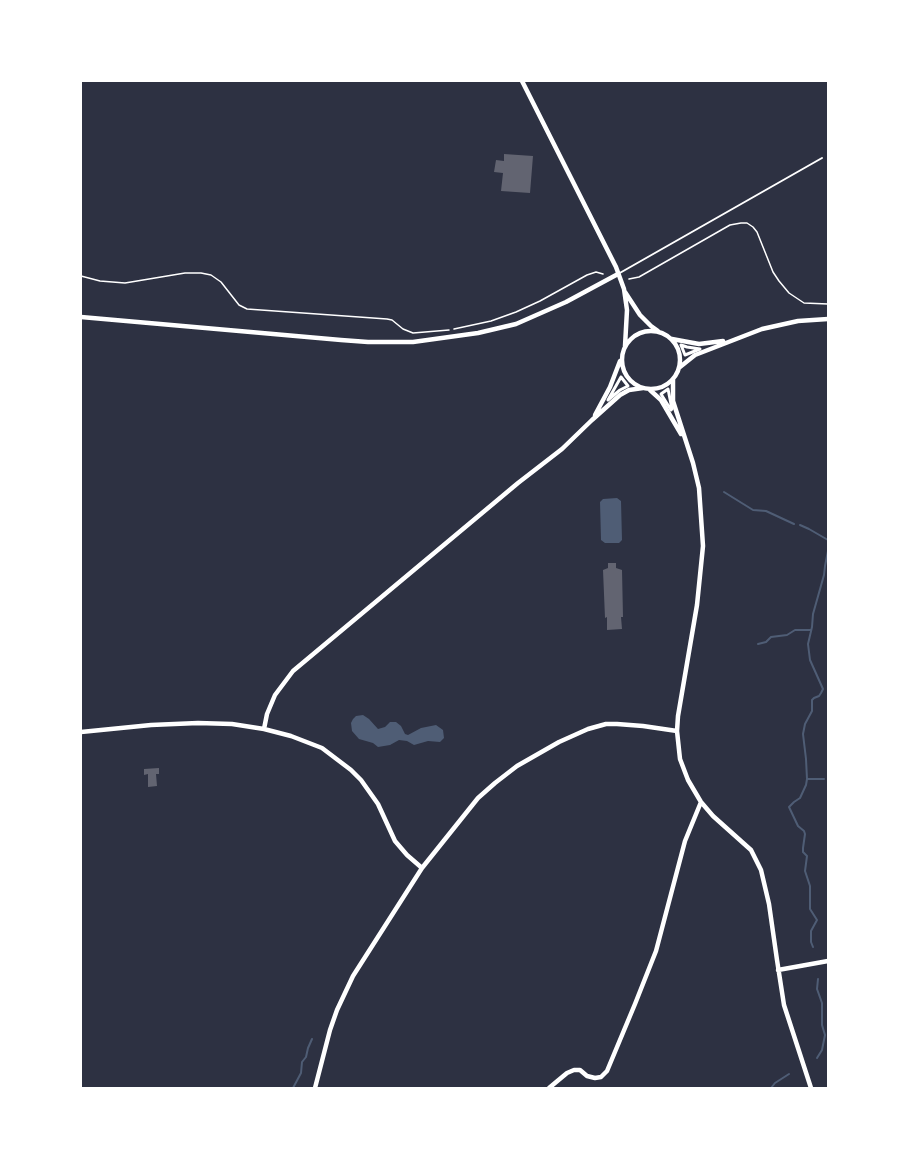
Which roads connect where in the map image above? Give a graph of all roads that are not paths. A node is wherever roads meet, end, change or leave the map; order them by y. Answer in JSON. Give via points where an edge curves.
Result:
{"nodes":[{"id":1,"x":522,"y":81,"type":"edge"},
{"id":2,"x":822,"y":158,"type":"dead end"},
{"id":3,"x":618,"y":274,"type":"junction"},
{"id":4,"x":624,"y":289,"type":"junction"},
{"id":5,"x":81,"y":316,"type":"edge"},
{"id":6,"x":828,"y":319,"type":"edge"},
{"id":7,"x":660,"y":333,"type":"junction"},
{"id":8,"x":670,"y":338,"type":"junction"},
{"id":9,"x":729,"y":341,"type":"junction"},
{"id":10,"x":625,"y":346,"type":"junction"},
{"id":11,"x":693,"y":351,"type":"joint"},
{"id":12,"x":623,"y":353,"type":"junction"},
{"id":13,"x":678,"y":370,"type":"junction"},
{"id":14,"x":673,"y":379,"type":"junction"},
{"id":15,"x":643,"y":388,"type":"junction"},
{"id":16,"x":650,"y":389,"type":"junction"},
{"id":17,"x":617,"y":392,"type":"joint"},
{"id":18,"x":670,"y":402,"type":"joint"},
{"id":19,"x":591,"y":420,"type":"junction"},
{"id":20,"x":684,"y":439,"type":"junction"},
{"id":21,"x":264,"y":729,"type":"junction"},
{"id":22,"x":677,"y":731,"type":"junction"},
{"id":23,"x":81,"y":732,"type":"edge"},
{"id":24,"x":701,"y":802,"type":"junction"},
{"id":25,"x":422,"y":868,"type":"junction"},
{"id":26,"x":828,"y":961,"type":"edge"},
{"id":27,"x":778,"y":970,"type":"junction"},
{"id":28,"x":315,"y":1088,"type":"edge"},
{"id":29,"x":549,"y":1088,"type":"edge"},
{"id":30,"x":811,"y":1088,"type":"edge"}],
"edges":[{"from":1,"to":3,"type":"street"},
{"from":2,"to":3,"type":"lane"},
{"from":3,"to":4,"type":"street"},
{"from":3,"to":5,"type":"street","via":[[516,324],[413,342],[341,340]]},
{"from":4,"to":7,"type":"street","via":[[645,321]]},
{"from":4,"to":10,"type":"street"},
{"from":6,"to":9,"type":"street","via":[[780,324]]},
{"from":7,"to":8,"type":"street"},
{"from":7,"to":10,"type":"street","via":[[641,333]]},
{"from":8,"to":9,"type":"street","via":[[699,344]]},
{"from":8,"to":13,"type":"street","via":[[679,352]]},
{"from":9,"to":13,"type":"street","via":[[695,355]]},
{"from":10,"to":12,"type":"street"},
{"from":11,"to":11,"type":"street","via":[[686,355],[681,346],[700,349]]},
{"from":12,"to":15,"type":"street","via":[[626,375]]},
{"from":12,"to":19,"type":"street","via":[[615,378]]},
{"from":13,"to":14,"type":"street"},
{"from":14,"to":16,"type":"street","via":[[667,385]]},
{"from":14,"to":20,"type":"street"},
{"from":15,"to":16,"type":"street"},
{"from":15,"to":19,"type":"street","via":[[624,392]]},
{"from":16,"to":20,"type":"street"},
{"from":17,"to":17,"type":"street","via":[[608,400],[621,377],[628,386]]},
{"from":18,"to":18,"type":"street","via":[[669,390],[668,389],[661,393],[671,410]]},
{"from":19,"to":21,"type":"street","via":[[562,449],[293,671],[275,695]]},
{"from":20,"to":22,"type":"street","via":[[699,488],[703,546]]},
{"from":21,"to":23,"type":"street","via":[[198,723]]},
{"from":21,"to":25,"type":"street","via":[[322,748],[351,770],[378,804],[395,841]]},
{"from":22,"to":24,"type":"street","via":[[683,768]]},
{"from":22,"to":25,"type":"street","via":[[606,724],[544,750],[478,798]]},
{"from":24,"to":27,"type":"street","via":[[756,858],[770,904]]},
{"from":24,"to":29,"type":"street","via":[[685,841],[656,951],[607,1071],[595,1078],[574,1070]]},
{"from":25,"to":28,"type":"street","via":[[344,993]]},
{"from":26,"to":27,"type":"street"},
{"from":27,"to":30,"type":"street","via":[[784,1005]]}]}
